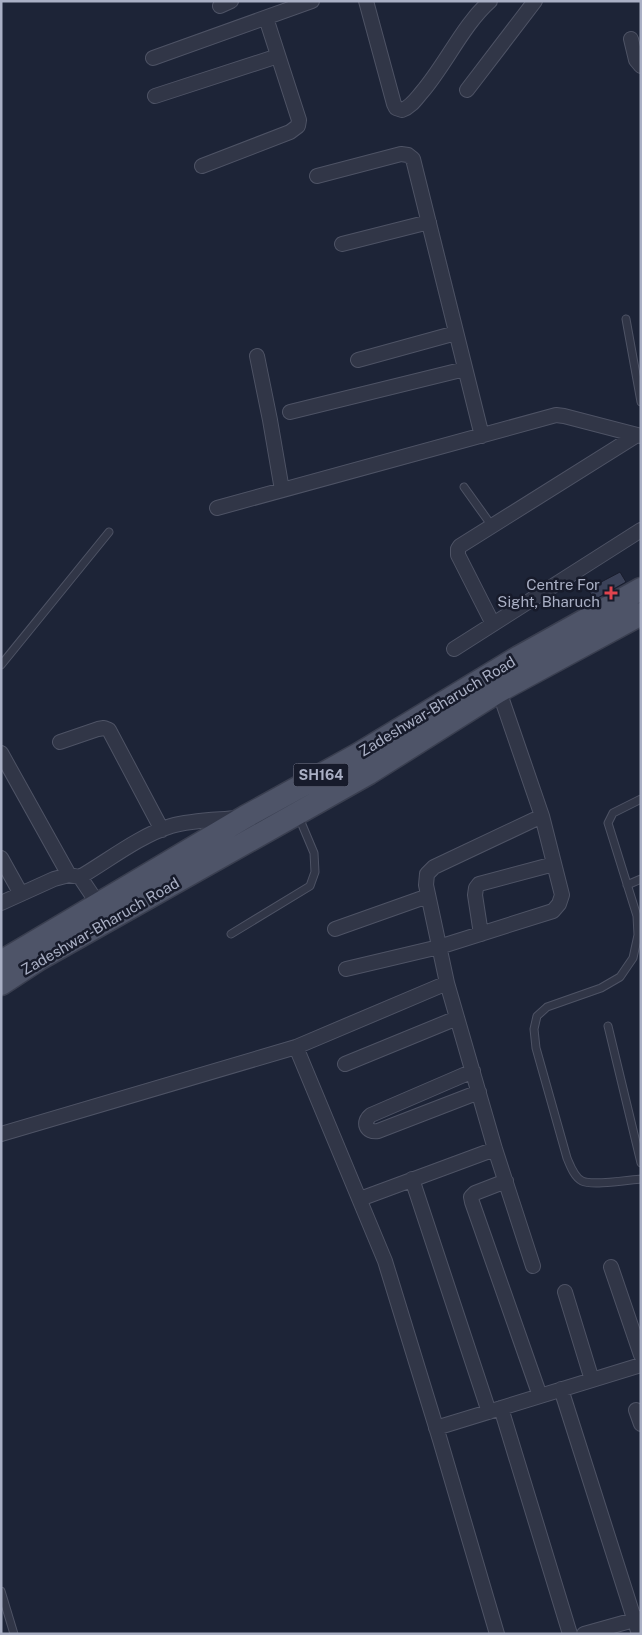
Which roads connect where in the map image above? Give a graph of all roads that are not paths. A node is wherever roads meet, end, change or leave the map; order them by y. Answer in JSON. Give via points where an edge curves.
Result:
{"nodes":[{"id":1,"x":312,"y":1,"type":"edge"},
{"id":2,"x":366,"y":1,"type":"edge"},
{"id":3,"x":490,"y":1,"type":"edge"},
{"id":4,"x":534,"y":1,"type":"edge"},
{"id":5,"x":266,"y":18,"type":"junction"},
{"id":6,"x":631,"y":39,"type":"dead end"},
{"id":7,"x":278,"y":56,"type":"junction"},
{"id":8,"x":153,"y":58,"type":"dead end"},
{"id":9,"x":641,"y":66,"type":"edge"},
{"id":10,"x":467,"y":90,"type":"dead end"},
{"id":11,"x":155,"y":96,"type":"dead end"},
{"id":12,"x":202,"y":166,"type":"dead end"},
{"id":13,"x":317,"y":176,"type":"dead end"},
{"id":14,"x":429,"y":222,"type":"junction"},
{"id":15,"x":342,"y":244,"type":"dead end"},
{"id":16,"x":626,"y":319,"type":"dead end"},
{"id":17,"x":456,"y":333,"type":"junction"},
{"id":18,"x":257,"y":356,"type":"dead end"},
{"id":19,"x":358,"y":360,"type":"dead end"},
{"id":20,"x":466,"y":369,"type":"junction"},
{"id":21,"x":641,"y":402,"type":"edge"},
{"id":22,"x":290,"y":412,"type":"dead end"},
{"id":23,"x":639,"y":435,"type":"edge"},
{"id":24,"x":482,"y":436,"type":"junction"},
{"id":25,"x":464,"y":487,"type":"dead end"},
{"id":26,"x":282,"y":490,"type":"junction"},
{"id":27,"x":217,"y":508,"type":"dead end"},
{"id":28,"x":492,"y":526,"type":"junction"},
{"id":29,"x":641,"y":530,"type":"edge"},
{"id":30,"x":109,"y":532,"type":"dead end"},
{"id":31,"x":641,"y":590,"type":"edge"},
{"id":32,"x":641,"y":614,"type":"edge"},
{"id":33,"x":493,"y":624,"type":"junction"},
{"id":34,"x":454,"y":649,"type":"dead end"},
{"id":35,"x":1,"y":665,"type":"edge"},
{"id":36,"x":499,"y":691,"type":"junction"},
{"id":37,"x":60,"y":742,"type":"dead end"},
{"id":38,"x":1,"y":753,"type":"edge"},
{"id":39,"x":641,"y":799,"type":"edge"},
{"id":40,"x":297,"y":812,"type":"junction"},
{"id":41,"x":542,"y":816,"type":"junction"},
{"id":42,"x":245,"y":817,"type":"junction"},
{"id":43,"x":162,"y":830,"type":"junction"},
{"id":44,"x":1,"y":858,"type":"edge"},
{"id":45,"x":554,"y":864,"type":"junction"},
{"id":46,"x":74,"y":876,"type":"junction"},
{"id":47,"x":641,"y":880,"type":"edge"},
{"id":48,"x":627,"y":885,"type":"junction"},
{"id":49,"x":21,"y":894,"type":"junction"},
{"id":50,"x":428,"y":896,"type":"junction"},
{"id":51,"x":1,"y":903,"type":"edge"},
{"id":52,"x":98,"y":904,"type":"junction"},
{"id":53,"x":335,"y":929,"type":"dead end"},
{"id":54,"x":231,"y":934,"type":"dead end"},
{"id":55,"x":481,"y":934,"type":"junction"},
{"id":56,"x":439,"y":948,"type":"junction"},
{"id":57,"x":1,"y":962,"type":"edge"},
{"id":58,"x":346,"y":969,"type":"dead end"},
{"id":59,"x":447,"y":983,"type":"junction"},
{"id":60,"x":1,"y":984,"type":"edge"},
{"id":61,"x":457,"y":1018,"type":"junction"},
{"id":62,"x":608,"y":1026,"type":"dead end"},
{"id":63,"x":296,"y":1047,"type":"junction"},
{"id":64,"x":345,"y":1064,"type":"dead end"},
{"id":65,"x":473,"y":1071,"type":"junction"},
{"id":66,"x":479,"y":1092,"type":"junction"},
{"id":67,"x":1,"y":1134,"type":"edge"},
{"id":68,"x":495,"y":1149,"type":"junction"},
{"id":69,"x":641,"y":1163,"type":"edge"},
{"id":70,"x":412,"y":1179,"type":"junction"},
{"id":71,"x":641,"y":1179,"type":"edge"},
{"id":72,"x":506,"y":1182,"type":"junction"},
{"id":73,"x":360,"y":1199,"type":"junction"},
{"id":74,"x":533,"y":1266,"type":"dead end"},
{"id":75,"x":612,"y":1268,"type":"dead end"},
{"id":76,"x":565,"y":1292,"type":"dead end"},
{"id":77,"x":641,"y":1355,"type":"edge"},
{"id":78,"x":641,"y":1365,"type":"edge"},
{"id":79,"x":592,"y":1380,"type":"junction"},
{"id":80,"x":561,"y":1389,"type":"junction"},
{"id":81,"x":540,"y":1396,"type":"junction"},
{"id":82,"x":495,"y":1410,"type":"junction"},
{"id":83,"x":636,"y":1410,"type":"dead end"},
{"id":84,"x":641,"y":1424,"type":"edge"},
{"id":85,"x":436,"y":1428,"type":"junction"},
{"id":86,"x":1,"y":1591,"type":"edge"},
{"id":87,"x":638,"y":1619,"type":"edge"},
{"id":88,"x":14,"y":1634,"type":"edge"},
{"id":89,"x":497,"y":1634,"type":"edge"},
{"id":90,"x":570,"y":1634,"type":"edge"},
{"id":91,"x":584,"y":1634,"type":"edge"},
{"id":92,"x":639,"y":1634,"type":"edge"}],
"edges":[{"from":1,"to":5,"type":"street"},
{"from":2,"to":3,"type":"street","via":[[394,104],[400,110],[410,106],[436,76],[475,17]]},
{"from":4,"to":10,"type":"street"},
{"from":5,"to":7,"type":"street"},
{"from":5,"to":8,"type":"street"},
{"from":6,"to":9,"type":"street","via":[[636,60]]},
{"from":7,"to":11,"type":"street"},
{"from":7,"to":12,"type":"street","via":[[299,120],[298,126]]},
{"from":13,"to":14,"type":"street","via":[[401,154],[408,155],[413,159]]},
{"from":14,"to":15,"type":"street"},
{"from":14,"to":17,"type":"street"},
{"from":16,"to":21,"type":"lane"},
{"from":17,"to":19,"type":"street"},
{"from":17,"to":20,"type":"street"},
{"from":18,"to":26,"type":"street"},
{"from":20,"to":22,"type":"street"},
{"from":20,"to":24,"type":"street"},
{"from":23,"to":24,"type":"street","via":[[556,415]]},
{"from":23,"to":28,"type":"street"},
{"from":24,"to":26,"type":"street"},
{"from":25,"to":28,"type":"lane"},
{"from":26,"to":27,"type":"street"},
{"from":28,"to":33,"type":"street","via":[[460,546],[458,555]]},
{"from":29,"to":33,"type":"street"},
{"from":30,"to":35,"type":"lane"},
{"from":31,"to":42,"type":"main road","name":"Zadeshwar-Bharuch Road","number":"SH164","via":[[519,657],[359,754]]},
{"from":32,"to":36,"type":"main road","name":"Zadeshwar-Bharuch Road","number":"SH164"},
{"from":33,"to":34,"type":"street"},
{"from":36,"to":40,"type":"main road","name":"Zadeshwar-Bharuch Road","number":"SH164","via":[[369,773]]},
{"from":36,"to":41,"type":"street"},
{"from":37,"to":43,"type":"street","via":[[98,729],[110,730]]},
{"from":38,"to":46,"type":"street"},
{"from":39,"to":48,"type":"lane","via":[[613,813],[608,823]]},
{"from":40,"to":54,"type":"lane","via":[[314,853],[315,872],[310,886]]},
{"from":40,"to":60,"type":"main road","name":"Zadeshwar-Bharuch Road","number":"SH164","via":[[39,959]]},
{"from":41,"to":45,"type":"street"},
{"from":41,"to":50,"type":"street","via":[[434,867],[427,874]]},
{"from":42,"to":43,"type":"street","via":[[198,821]]},
{"from":42,"to":52,"type":"main road","name":"Zadeshwar-Bharuch Road","number":"SH164"},
{"from":43,"to":46,"type":"street"},
{"from":44,"to":49,"type":"street"},
{"from":45,"to":55,"type":"street","via":[[562,895],[553,911]]},
{"from":45,"to":55,"type":"street","via":[[479,884],[475,895]]},
{"from":46,"to":49,"type":"street"},
{"from":46,"to":52,"type":"street"},
{"from":47,"to":48,"type":"lane"},
{"from":48,"to":71,"type":"lane","via":[[637,916],[634,958],[620,977],[601,988],[547,1008],[537,1016],[534,1029],[536,1048],[573,1172],[581,1181],[595,1183]]},
{"from":49,"to":51,"type":"street"},
{"from":50,"to":53,"type":"street"},
{"from":50,"to":56,"type":"street"},
{"from":52,"to":57,"type":"main road","name":"Zadeshwar-Bharuch Road","number":"SH164"},
{"from":55,"to":56,"type":"street"},
{"from":56,"to":58,"type":"street"},
{"from":56,"to":59,"type":"street"},
{"from":59,"to":61,"type":"street"},
{"from":59,"to":63,"type":"street"},
{"from":61,"to":64,"type":"street"},
{"from":61,"to":65,"type":"street"},
{"from":62,"to":69,"type":"lane"},
{"from":63,"to":67,"type":"street"},
{"from":63,"to":73,"type":"street"},
{"from":65,"to":66,"type":"street"},
{"from":65,"to":66,"type":"street","via":[[371,1115],[365,1123],[367,1129],[378,1131]]},
{"from":66,"to":68,"type":"street"},
{"from":68,"to":70,"type":"street"},
{"from":68,"to":72,"type":"street"},
{"from":70,"to":73,"type":"street"},
{"from":70,"to":82,"type":"street"},
{"from":72,"to":74,"type":"street"},
{"from":72,"to":81,"type":"street","via":[[475,1194],[472,1202]]},
{"from":73,"to":85,"type":"street","via":[[385,1261]]},
{"from":75,"to":77,"type":"street"},
{"from":76,"to":79,"type":"street"},
{"from":78,"to":79,"type":"street"},
{"from":79,"to":80,"type":"street"},
{"from":80,"to":81,"type":"street"},
{"from":80,"to":87,"type":"street"},
{"from":81,"to":82,"type":"street"},
{"from":82,"to":85,"type":"street"},
{"from":82,"to":90,"type":"street"},
{"from":83,"to":84,"type":"street"},
{"from":85,"to":89,"type":"street"},
{"from":86,"to":88,"type":"lane"},
{"from":87,"to":91,"type":"street"},
{"from":87,"to":92,"type":"street"}]}
